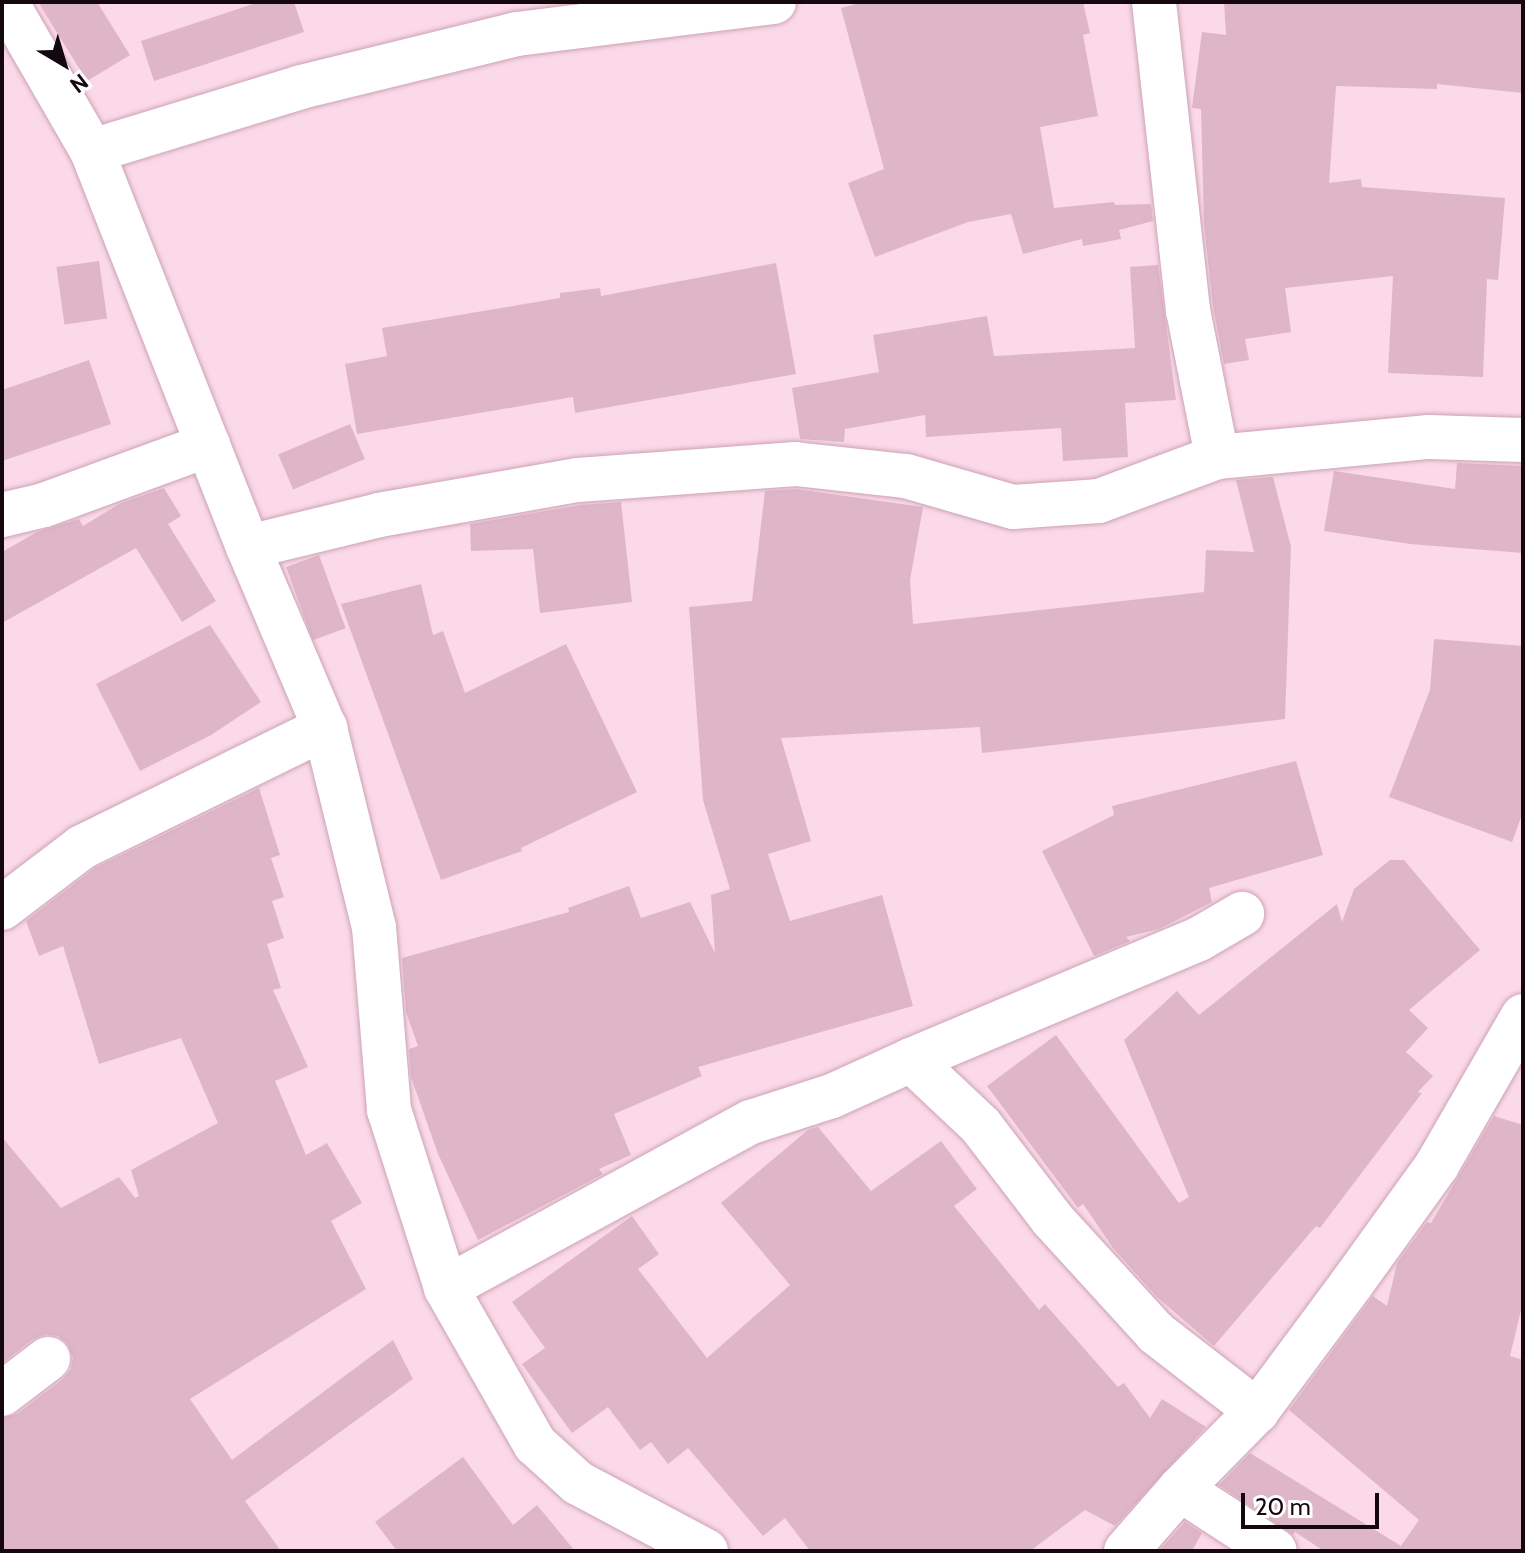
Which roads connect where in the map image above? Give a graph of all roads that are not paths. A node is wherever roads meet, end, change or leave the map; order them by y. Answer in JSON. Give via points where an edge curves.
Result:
{"nodes":[{"id":1,"x":6,"y":2,"type":"edge"},
{"id":2,"x":774,"y":2,"type":"edge"},
{"id":3,"x":1154,"y":2,"type":"edge"},
{"id":4,"x":92,"y":151,"type":"junction"},
{"id":5,"x":1523,"y":440,"type":"edge"},
{"id":6,"x":208,"y":445,"type":"junction"},
{"id":7,"x":1217,"y":457,"type":"junction"},
{"id":8,"x":2,"y":515,"type":"edge"},
{"id":9,"x":248,"y":547,"type":"junction"},
{"id":10,"x":325,"y":728,"type":"junction"},
{"id":11,"x":2,"y":908,"type":"edge"},
{"id":12,"x":1242,"y":914,"type":"dead end"},
{"id":13,"x":1523,"y":1016,"type":"edge"},
{"id":14,"x":911,"y":1060,"type":"junction"},
{"id":15,"x":446,"y":1288,"type":"junction"},
{"id":16,"x":48,"y":1359,"type":"dead end"},
{"id":17,"x":2,"y":1394,"type":"edge"},
{"id":18,"x":1257,"y":1411,"type":"junction"},
{"id":19,"x":1180,"y":1489,"type":"junction"},
{"id":20,"x":706,"y":1551,"type":"edge"},
{"id":21,"x":1126,"y":1551,"type":"edge"},
{"id":22,"x":1275,"y":1551,"type":"edge"}],
"edges":[{"from":1,"to":4,"type":"street"},
{"from":2,"to":4,"type":"street","via":[[517,34],[301,87]]},
{"from":3,"to":7,"type":"street","via":[[1188,310]]},
{"from":4,"to":6,"type":"street"},
{"from":5,"to":7,"type":"street","via":[[1429,437]]},
{"from":6,"to":8,"type":"street","via":[[44,505]]},
{"from":6,"to":9,"type":"street"},
{"from":7,"to":9,"type":"street","via":[[1099,501],[1013,507],[906,476],[795,464],[578,480],[379,515]]},
{"from":9,"to":10,"type":"street"},
{"from":10,"to":11,"type":"street","via":[[82,847]]},
{"from":10,"to":15,"type":"street","via":[[374,927],[389,1110]]},
{"from":12,"to":14,"type":"street","via":[[1199,939]]},
{"from":13,"to":18,"type":"street","via":[[1437,1165]]},
{"from":14,"to":15,"type":"street","via":[[832,1096],[751,1122]]},
{"from":14,"to":18,"type":"street","via":[[981,1126],[1052,1219],[1156,1333]]},
{"from":15,"to":20,"type":"street","via":[[535,1444],[578,1483]]},
{"from":16,"to":17,"type":"street"},
{"from":18,"to":19,"type":"street"},
{"from":19,"to":21,"type":"street"},
{"from":19,"to":22,"type":"street"}]}
